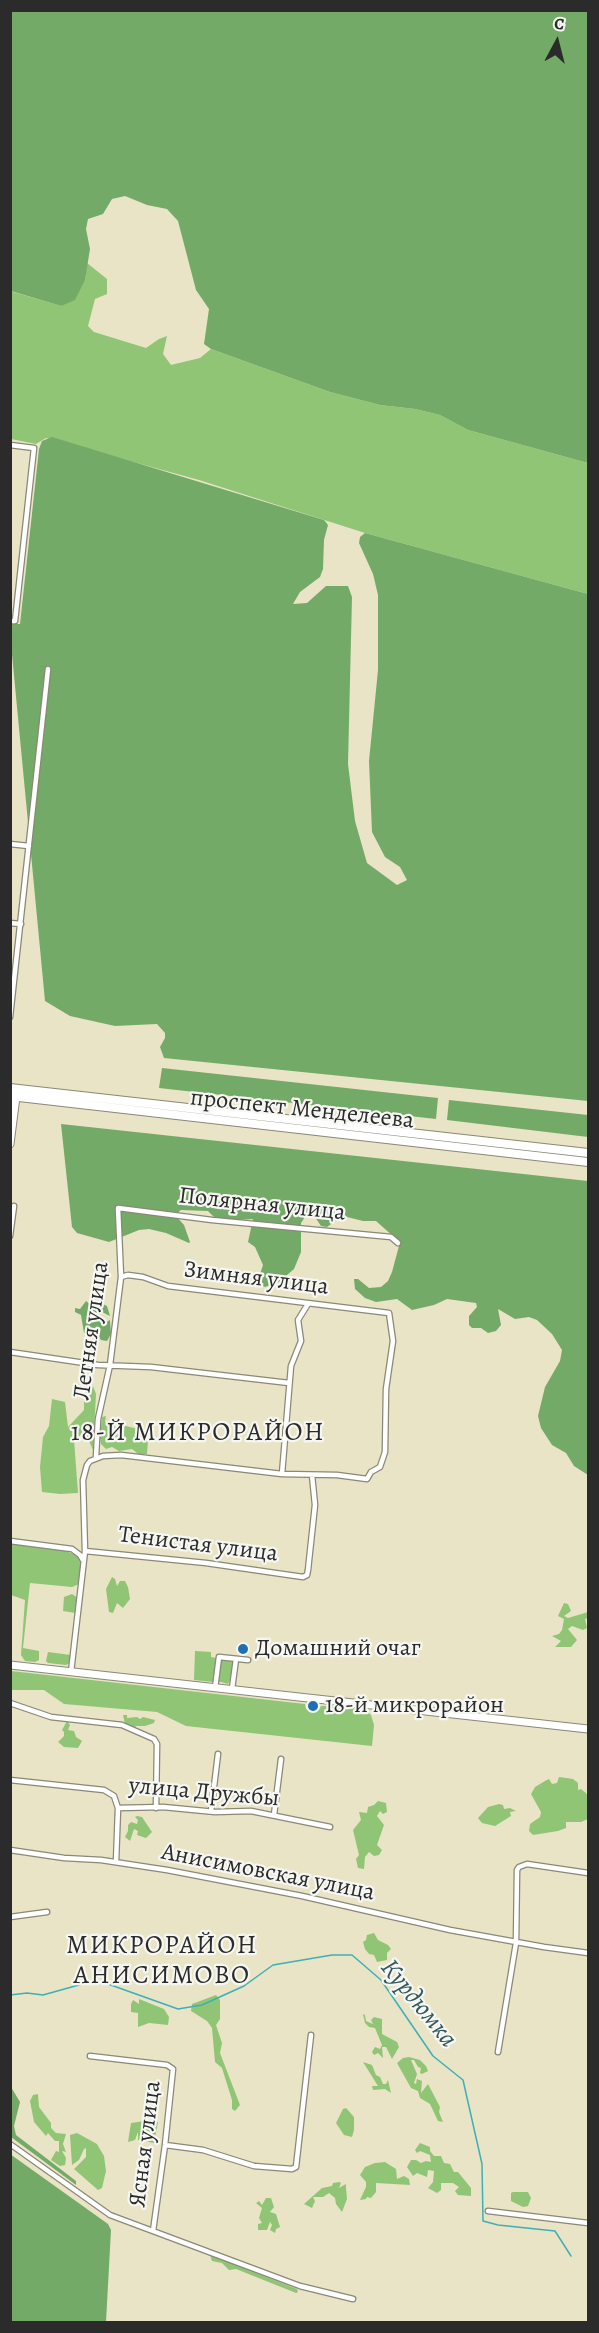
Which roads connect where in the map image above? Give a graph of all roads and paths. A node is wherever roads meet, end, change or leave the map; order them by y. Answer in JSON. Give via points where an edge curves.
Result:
{"nodes":[{"id":1,"x":10,"y":445,"type":"edge"},
{"id":2,"x":13,"y":621,"type":"edge"},
{"id":3,"x":48,"y":669,"type":"dead end"},
{"id":4,"x":10,"y":844,"type":"edge"},
{"id":5,"x":29,"y":846,"type":"junction"},
{"id":6,"x":10,"y":923,"type":"edge"},
{"id":7,"x":21,"y":924,"type":"junction"},
{"id":8,"x":10,"y":1017,"type":"edge"},
{"id":9,"x":10,"y":1088,"type":"edge"},
{"id":10,"x":13,"y":1097,"type":"edge"},
{"id":11,"x":435,"y":1140,"type":"junction"},
{"id":12,"x":10,"y":1144,"type":"edge"},
{"id":13,"x":588,"y":1153,"type":"edge"},
{"id":14,"x":588,"y":1162,"type":"edge"},
{"id":15,"x":14,"y":1206,"type":"dead end"},
{"id":16,"x":120,"y":1207,"type":"joint"},
{"id":17,"x":10,"y":1236,"type":"edge"},
{"id":18,"x":398,"y":1243,"type":"dead end"},
{"id":19,"x":121,"y":1277,"type":"junction"},
{"id":20,"x":308,"y":1304,"type":"junction"},
{"id":21,"x":10,"y":1352,"type":"edge"},
{"id":22,"x":110,"y":1365,"type":"junction"},
{"id":23,"x":290,"y":1383,"type":"junction"},
{"id":24,"x":96,"y":1457,"type":"junction"},
{"id":25,"x":282,"y":1474,"type":"junction"},
{"id":26,"x":312,"y":1475,"type":"junction"},
{"id":27,"x":10,"y":1541,"type":"edge"},
{"id":28,"x":85,"y":1551,"type":"junction"},
{"id":29,"x":84,"y":1561,"type":"junction"},
{"id":30,"x":236,"y":1659,"type":"junction"},
{"id":31,"x":248,"y":1660,"type":"dead end"},
{"id":32,"x":10,"y":1665,"type":"edge"},
{"id":33,"x":71,"y":1672,"type":"junction"},
{"id":34,"x":215,"y":1688,"type":"junction"},
{"id":35,"x":232,"y":1689,"type":"junction"},
{"id":36,"x":10,"y":1703,"type":"edge"},
{"id":37,"x":588,"y":1729,"type":"edge"},
{"id":38,"x":218,"y":1754,"type":"dead end"},
{"id":39,"x":281,"y":1759,"type":"dead end"},
{"id":40,"x":10,"y":1780,"type":"edge"},
{"id":41,"x":118,"y":1808,"type":"junction"},
{"id":42,"x":156,"y":1808,"type":"junction"},
{"id":43,"x":211,"y":1811,"type":"junction"},
{"id":44,"x":274,"y":1815,"type":"junction"},
{"id":45,"x":330,"y":1827,"type":"dead end"},
{"id":46,"x":10,"y":1850,"type":"edge"},
{"id":47,"x":116,"y":1862,"type":"junction"},
{"id":48,"x":588,"y":1873,"type":"edge"},
{"id":49,"x":47,"y":1912,"type":"dead end"},
{"id":50,"x":10,"y":1917,"type":"edge"},
{"id":51,"x":516,"y":1943,"type":"junction"},
{"id":52,"x":588,"y":1953,"type":"edge"},
{"id":53,"x":311,"y":2035,"type":"dead end"},
{"id":54,"x":498,"y":2052,"type":"dead end"},
{"id":55,"x":90,"y":2056,"type":"dead end"},
{"id":56,"x":10,"y":2144,"type":"edge"},
{"id":57,"x":165,"y":2145,"type":"junction"},
{"id":58,"x":488,"y":2211,"type":"dead end"},
{"id":59,"x":588,"y":2223,"type":"edge"},
{"id":60,"x":153,"y":2231,"type":"junction"},
{"id":61,"x":353,"y":2299,"type":"dead end"}],
"edges":[{"from":1,"to":2,"type":"street","via":[[34,448]]},
{"from":3,"to":5,"type":"street"},
{"from":4,"to":5,"type":"street"},
{"from":5,"to":7,"type":"street"},
{"from":6,"to":7,"type":"street"},
{"from":7,"to":8,"type":"street"},
{"from":9,"to":11,"type":"main road","name":"проспект Менделеева"},
{"from":10,"to":11,"type":"main road","name":"проспект Менделеева"},
{"from":10,"to":12,"type":"main road"},
{"from":11,"to":13,"type":"main road","name":"проспект Менделеева"},
{"from":11,"to":14,"type":"main road","name":"проспект Менделеева"},
{"from":15,"to":17,"type":"street"},
{"from":16,"to":18,"type":"street","name":"Полярная улица","via":[[391,1237]]},
{"from":16,"to":19,"type":"street","name":"Летняя улица","via":[[117,1212]]},
{"from":19,"to":20,"type":"street","name":"Зимняя улица","via":[[143,1277],[168,1286]]},
{"from":19,"to":22,"type":"street","name":"Летняя улица"},
{"from":20,"to":23,"type":"street","via":[[300,1316],[301,1341]]},
{"from":20,"to":26,"type":"street","name":"Зимняя улица","via":[[389,1313],[393,1341],[386,1389],[385,1452],[380,1467],[367,1479]]},
{"from":21,"to":22,"type":"street"},
{"from":22,"to":23,"type":"street"},
{"from":22,"to":24,"type":"street","name":"Летняя улица","via":[[98,1419]]},
{"from":23,"to":25,"type":"street"},
{"from":24,"to":25,"type":"street","via":[[121,1455]]},
{"from":24,"to":28,"type":"street","name":"Летняя улица","via":[[87,1465],[83,1480]]},
{"from":25,"to":26,"type":"street"},
{"from":26,"to":28,"type":"street","name":"Тенистая улица","via":[[315,1505],[307,1575],[303,1577]]},
{"from":27,"to":29,"type":"street","via":[[72,1549]]},
{"from":28,"to":29,"type":"street","name":"Летняя улица"},
{"from":29,"to":33,"type":"street","name":"Летняя улица"},
{"from":30,"to":31,"type":"street"},
{"from":30,"to":34,"type":"street","via":[[219,1657]]},
{"from":30,"to":35,"type":"street"},
{"from":32,"to":33,"type":"main road"},
{"from":33,"to":34,"type":"main road"},
{"from":34,"to":35,"type":"main road"},
{"from":35,"to":37,"type":"main road"},
{"from":36,"to":42,"type":"street","via":[[51,1717],[109,1723],[151,1737],[156,1742]]},
{"from":38,"to":43,"type":"street"},
{"from":39,"to":44,"type":"street"},
{"from":40,"to":41,"type":"street","name":"улица Дружбы","via":[[104,1790],[114,1796]]},
{"from":41,"to":42,"type":"street","name":"улица Дружбы"},
{"from":41,"to":47,"type":"street"},
{"from":42,"to":43,"type":"street","name":"улица Дружбы"},
{"from":43,"to":44,"type":"street","name":"улица Дружбы"},
{"from":44,"to":45,"type":"street","name":"улица Дружбы"},
{"from":46,"to":47,"type":"street","name":"Анисимовская улица"},
{"from":47,"to":51,"type":"street","name":"Анисимовская улица","via":[[302,1896]]},
{"from":48,"to":51,"type":"street","via":[[519,1866]]},
{"from":49,"to":50,"type":"street"},
{"from":51,"to":52,"type":"street","name":"Анисимовская улица"},
{"from":51,"to":54,"type":"street"},
{"from":53,"to":57,"type":"street","via":[[296,2167],[255,2166],[203,2150]]},
{"from":55,"to":57,"type":"street","name":"Ясная улица","via":[[167,2065],[173,2072]]},
{"from":56,"to":60,"type":"street","via":[[98,2208]]},
{"from":57,"to":60,"type":"street","name":"Ясная улица"},
{"from":58,"to":59,"type":"street"},
{"from":60,"to":61,"type":"street","via":[[300,2286]]}]}
